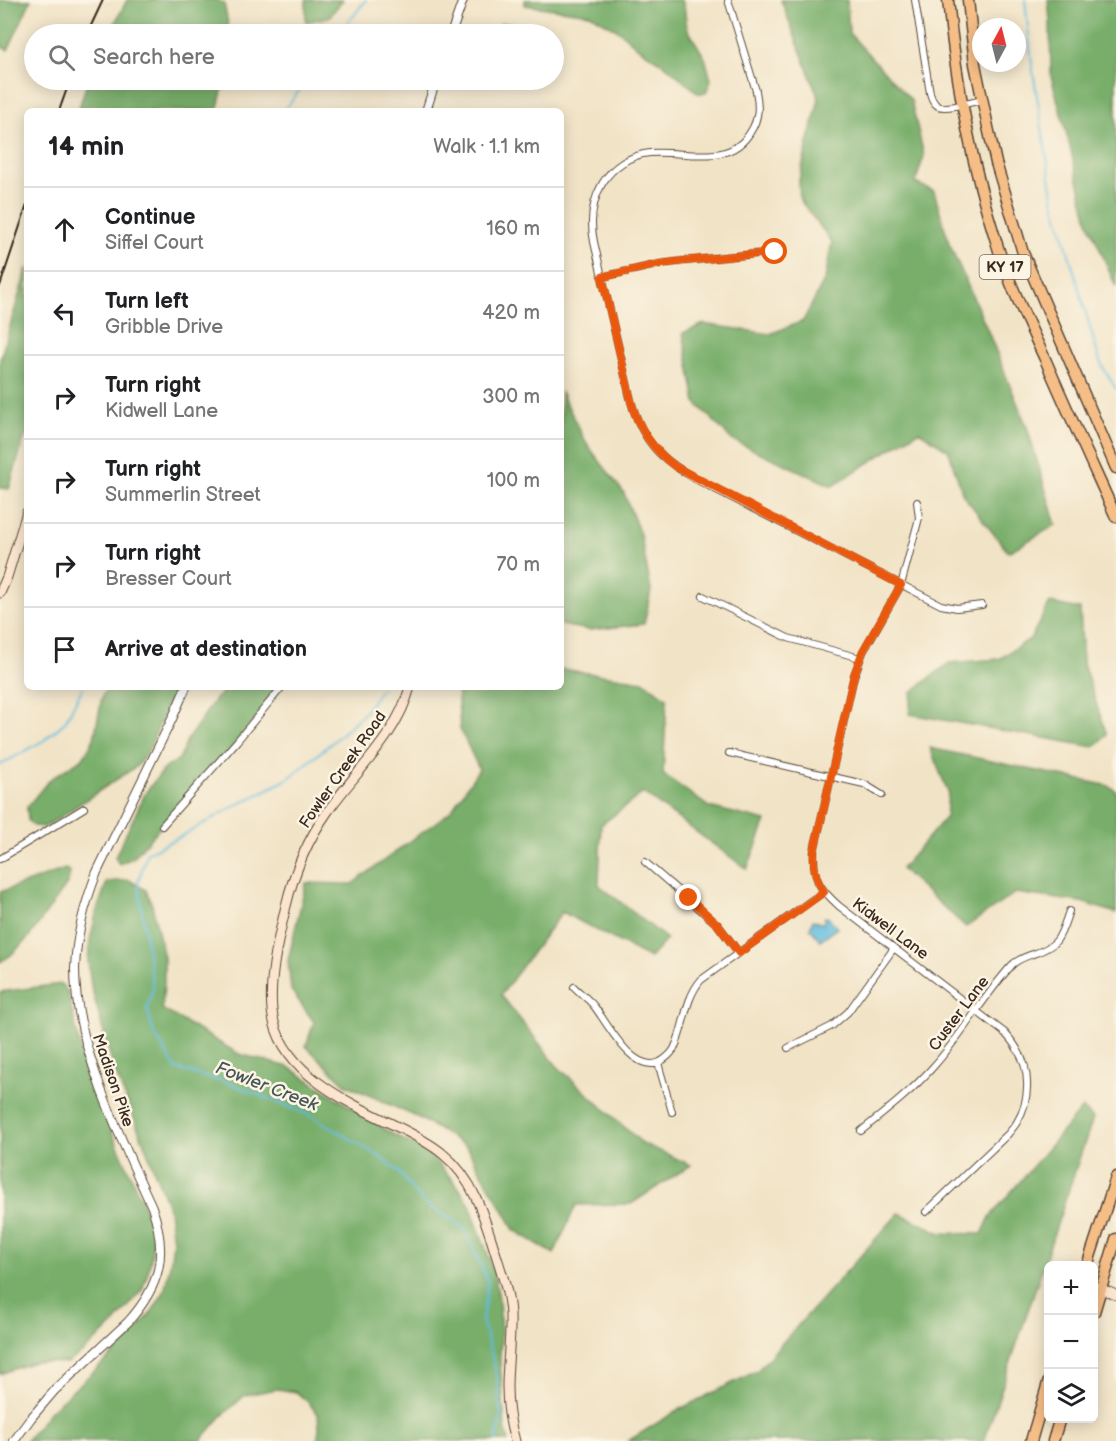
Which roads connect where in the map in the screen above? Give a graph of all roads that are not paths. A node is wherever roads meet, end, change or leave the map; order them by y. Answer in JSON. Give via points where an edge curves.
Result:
{"nodes":[{"id":1,"x":463,"y":0,"type":"edge"},
{"id":2,"x":728,"y":0,"type":"edge"},
{"id":3,"x":915,"y":0,"type":"edge"},
{"id":4,"x":948,"y":0,"type":"edge"},
{"id":5,"x":968,"y":0,"type":"edge"},
{"id":6,"x":455,"y":24,"type":"edge"},
{"id":7,"x":433,"y":90,"type":"edge"},
{"id":8,"x":982,"y":100,"type":"junction"},
{"id":9,"x":962,"y":104,"type":"junction"},
{"id":10,"x":427,"y":108,"type":"edge"},
{"id":11,"x":775,"y":252,"type":"dead end"},
{"id":12,"x":602,"y":277,"type":"junction"},
{"id":13,"x":1116,"y":468,"type":"edge"},
{"id":14,"x":916,"y":502,"type":"dead end"},
{"id":15,"x":1116,"y":517,"type":"edge"},
{"id":16,"x":24,"y":522,"type":"edge"},
{"id":17,"x":901,"y":585,"type":"junction"},
{"id":18,"x":0,"y":593,"type":"edge"},
{"id":19,"x":704,"y":596,"type":"dead end"},
{"id":20,"x":982,"y":605,"type":"dead end"},
{"id":21,"x":860,"y":658,"type":"junction"},
{"id":22,"x":185,"y":690,"type":"edge"},
{"id":23,"x":280,"y":690,"type":"edge"},
{"id":24,"x":409,"y":690,"type":"edge"},
{"id":25,"x":729,"y":753,"type":"dead end"},
{"id":26,"x":830,"y":776,"type":"junction"},
{"id":27,"x":882,"y":795,"type":"dead end"},
{"id":28,"x":84,"y":808,"type":"dead end"},
{"id":29,"x":162,"y":826,"type":"dead end"},
{"id":30,"x":0,"y":859,"type":"edge"},
{"id":31,"x":645,"y":862,"type":"dead end"},
{"id":32,"x":824,"y":892,"type":"junction"},
{"id":33,"x":1069,"y":911,"type":"dead end"},
{"id":34,"x":894,"y":948,"type":"junction"},
{"id":35,"x":739,"y":953,"type":"junction"},
{"id":36,"x":574,"y":987,"type":"dead end"},
{"id":37,"x":976,"y":1010,"type":"junction"},
{"id":38,"x":788,"y":1048,"type":"dead end"},
{"id":39,"x":658,"y":1063,"type":"junction"},
{"id":40,"x":672,"y":1112,"type":"dead end"},
{"id":41,"x":861,"y":1131,"type":"dead end"},
{"id":42,"x":1116,"y":1177,"type":"edge"},
{"id":43,"x":926,"y":1212,"type":"dead end"},
{"id":44,"x":1116,"y":1239,"type":"edge"},
{"id":45,"x":1089,"y":1261,"type":"edge"},
{"id":46,"x":1098,"y":1284,"type":"edge"},
{"id":47,"x":1098,"y":1287,"type":"edge"},
{"id":48,"x":1116,"y":1294,"type":"edge"},
{"id":49,"x":1044,"y":1397,"type":"edge"},
{"id":50,"x":1059,"y":1423,"type":"edge"},
{"id":51,"x":14,"y":1441,"type":"edge"},
{"id":52,"x":515,"y":1441,"type":"edge"},
{"id":53,"x":1031,"y":1441,"type":"edge"},
{"id":54,"x":1053,"y":1441,"type":"edge"}],
"edges":[{"from":1,"to":6,"type":"street"},
{"from":2,"to":12,"type":"street","via":[[759,104],[754,126],[740,145],[726,153],[651,153],[630,158],[611,172],[596,194],[592,210],[591,226]]},
{"from":3,"to":9,"type":"street","via":[[933,102],[944,107]]},
{"from":4,"to":9,"type":"main road","number":"KY 17"},
{"from":5,"to":8,"type":"main road","number":"KY 17"},
{"from":7,"to":10,"type":"street"},
{"from":8,"to":9,"type":"street"},
{"from":8,"to":13,"type":"main road","number":"KY 17","via":[[1023,253]]},
{"from":9,"to":15,"type":"main road","number":"KY 17","via":[[974,165],[1016,296]]},
{"from":11,"to":12,"type":"street","via":[[660,264]]},
{"from":12,"to":17,"type":"street","via":[[633,409],[657,452],[699,481]]},
{"from":14,"to":17,"type":"street","name":"Kidwell Lane","via":[[919,518]]},
{"from":16,"to":18,"type":"main road"},
{"from":17,"to":20,"type":"street","via":[[949,607]]},
{"from":17,"to":21,"type":"street","name":"Kidwell Lane"},
{"from":19,"to":21,"type":"street","via":[[788,638]]},
{"from":21,"to":26,"type":"street","name":"Kidwell Lane"},
{"from":22,"to":51,"type":"street","name":"Madison Pike","via":[[93,882],[81,921],[75,967],[78,1009],[91,1060],[157,1221],[158,1271],[138,1311],[55,1390]]},
{"from":23,"to":29,"type":"street"},
{"from":24,"to":52,"type":"main road","name":"Fowler Creek Road","via":[[381,743],[328,810],[306,847],[286,906],[273,975],[272,1010],[279,1036],[296,1063],[347,1102],[442,1152],[472,1189],[508,1296],[507,1396]]},
{"from":25,"to":26,"type":"street"},
{"from":26,"to":27,"type":"street","via":[[864,784]]},
{"from":26,"to":32,"type":"street","name":"Kidwell Lane","via":[[814,857],[817,882]]},
{"from":28,"to":30,"type":"street"},
{"from":31,"to":35,"type":"street","via":[[718,925]]},
{"from":32,"to":34,"type":"street","name":"Kidwell Lane"},
{"from":32,"to":35,"type":"street"},
{"from":33,"to":37,"type":"street","name":"Custer Lane","via":[[1053,945],[1016,962]]},
{"from":34,"to":37,"type":"street","name":"Kidwell Lane"},
{"from":34,"to":38,"type":"street","via":[[848,1012],[832,1026]]},
{"from":35,"to":39,"type":"street","via":[[696,986],[673,1051]]},
{"from":36,"to":39,"type":"street","via":[[593,1005],[628,1053],[644,1063]]},
{"from":37,"to":41,"type":"street","name":"Custer Lane","via":[[913,1090]]},
{"from":37,"to":43,"type":"street","name":"Kidwell Lane","via":[[1018,1049],[1027,1080],[1025,1100],[1008,1134]]},
{"from":39,"to":40,"type":"street"},
{"from":42,"to":45,"type":"main road"},
{"from":44,"to":46,"type":"main road"},
{"from":47,"to":48,"type":"main road"},
{"from":49,"to":53,"type":"main road"},
{"from":50,"to":54,"type":"main road"}]}
